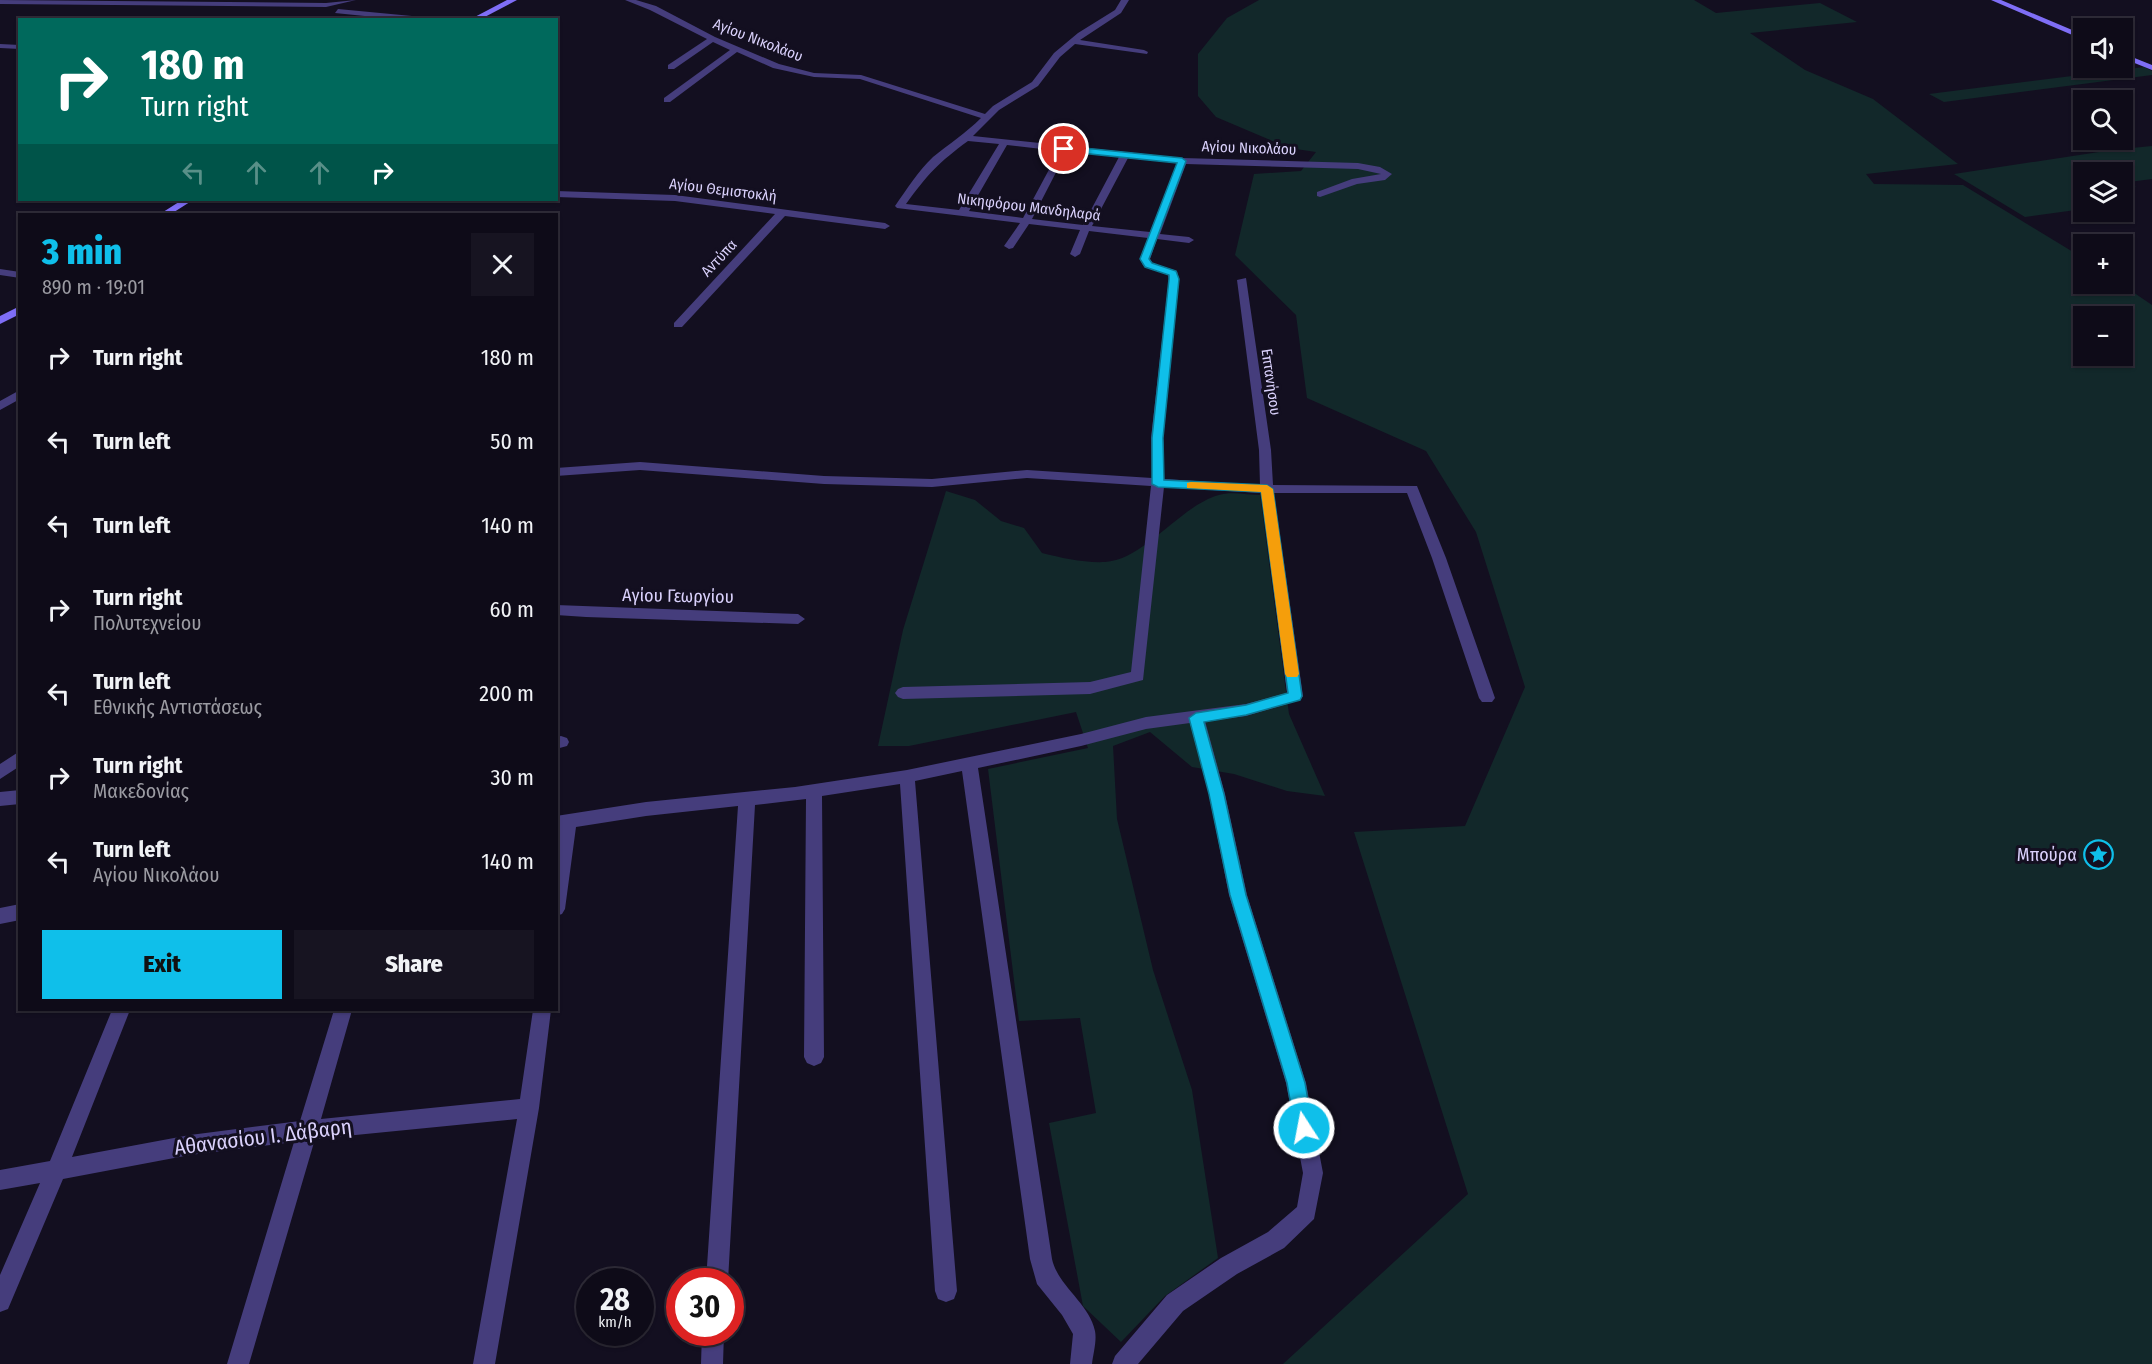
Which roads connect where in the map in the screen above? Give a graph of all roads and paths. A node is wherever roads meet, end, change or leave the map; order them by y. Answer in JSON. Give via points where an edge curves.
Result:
{"nodes":[{"id":1,"x":352,"y":0,"type":"edge"},
{"id":2,"x":513,"y":0,"type":"edge"},
{"id":3,"x":629,"y":0,"type":"edge"},
{"id":4,"x":1125,"y":0,"type":"edge"},
{"id":5,"x":1995,"y":0,"type":"edge"},
{"id":6,"x":0,"y":2,"type":"edge"},
{"id":7,"x":338,"y":11,"type":"dead end"},
{"id":8,"x":412,"y":18,"type":"edge"},
{"id":9,"x":476,"y":18,"type":"edge"},
{"id":10,"x":2073,"y":33,"type":"edge"},
{"id":11,"x":712,"y":39,"type":"junction"},
{"id":12,"x":1074,"y":40,"type":"junction"},
{"id":13,"x":0,"y":46,"type":"edge"},
{"id":14,"x":18,"y":47,"type":"edge"},
{"id":15,"x":736,"y":49,"type":"junction"},
{"id":16,"x":1144,"y":52,"type":"dead end"},
{"id":17,"x":2133,"y":60,"type":"edge"},
{"id":18,"x":671,"y":66,"type":"dead end"},
{"id":19,"x":2152,"y":68,"type":"edge"},
{"id":20,"x":667,"y":100,"type":"dead end"},
{"id":21,"x":986,"y":117,"type":"junction"},
{"id":22,"x":966,"y":138,"type":"junction"},
{"id":23,"x":1004,"y":143,"type":"junction"},
{"id":24,"x":1064,"y":149,"type":"junction"},
{"id":25,"x":1125,"y":155,"type":"junction"},
{"id":26,"x":1182,"y":161,"type":"junction"},
{"id":27,"x":558,"y":194,"type":"edge"},
{"id":28,"x":1320,"y":194,"type":"dead end"},
{"id":29,"x":186,"y":201,"type":"edge"},
{"id":30,"x":167,"y":213,"type":"edge"},
{"id":31,"x":782,"y":213,"type":"junction"},
{"id":32,"x":962,"y":214,"type":"junction"},
{"id":33,"x":1026,"y":221,"type":"junction"},
{"id":34,"x":885,"y":226,"type":"dead end"},
{"id":35,"x":1085,"y":229,"type":"junction"},
{"id":36,"x":1154,"y":235,"type":"junction"},
{"id":37,"x":1189,"y":240,"type":"dead end"},
{"id":38,"x":1009,"y":246,"type":"dead end"},
{"id":39,"x":1075,"y":254,"type":"dead end"},
{"id":40,"x":0,"y":272,"type":"edge"},
{"id":41,"x":18,"y":275,"type":"edge"},
{"id":42,"x":1242,"y":280,"type":"dead end"},
{"id":43,"x":18,"y":310,"type":"edge"},
{"id":44,"x":0,"y":321,"type":"edge"},
{"id":45,"x":678,"y":325,"type":"dead end"},
{"id":46,"x":18,"y":394,"type":"edge"},
{"id":47,"x":0,"y":406,"type":"edge"},
{"id":48,"x":558,"y":472,"type":"edge"},
{"id":49,"x":1158,"y":484,"type":"junction"},
{"id":50,"x":1267,"y":489,"type":"junction"},
{"id":51,"x":558,"y":610,"type":"edge"},
{"id":52,"x":798,"y":619,"type":"dead end"},
{"id":53,"x":903,"y":693,"type":"dead end"},
{"id":54,"x":1487,"y":699,"type":"dead end"},
{"id":55,"x":1196,"y":718,"type":"junction"},
{"id":56,"x":18,"y":759,"type":"edge"},
{"id":57,"x":969,"y":763,"type":"junction"},
{"id":58,"x":0,"y":773,"type":"edge"},
{"id":59,"x":907,"y":776,"type":"junction"},
{"id":60,"x":814,"y":791,"type":"junction"},
{"id":61,"x":18,"y":797,"type":"edge"},
{"id":62,"x":0,"y":799,"type":"edge"},
{"id":63,"x":747,"y":799,"type":"junction"},
{"id":64,"x":563,"y":822,"type":"edge"},
{"id":65,"x":558,"y":884,"type":"edge"},
{"id":66,"x":121,"y":1011,"type":"edge"},
{"id":67,"x":343,"y":1011,"type":"edge"},
{"id":68,"x":542,"y":1011,"type":"edge"},
{"id":69,"x":814,"y":1057,"type":"dead end"},
{"id":70,"x":528,"y":1108,"type":"junction"},
{"id":71,"x":306,"y":1130,"type":"junction"},
{"id":72,"x":57,"y":1168,"type":"junction"},
{"id":73,"x":0,"y":1180,"type":"edge"},
{"id":74,"x":718,"y":1268,"type":"edge"},
{"id":75,"x":946,"y":1291,"type":"dead end"},
{"id":76,"x":0,"y":1301,"type":"edge"},
{"id":77,"x":713,"y":1346,"type":"edge"},
{"id":78,"x":238,"y":1364,"type":"edge"},
{"id":79,"x":484,"y":1364,"type":"edge"},
{"id":80,"x":712,"y":1364,"type":"edge"},
{"id":81,"x":1081,"y":1364,"type":"edge"},
{"id":82,"x":1123,"y":1364,"type":"edge"}],
"edges":[{"from":1,"to":6,"type":"street","via":[[326,5]]},
{"from":2,"to":9,"type":"street"},
{"from":3,"to":11,"type":"street","name":"Αγίου Νικολάου"},
{"from":4,"to":12,"type":"street","via":[[1118,11]]},
{"from":5,"to":10,"type":"street"},
{"from":7,"to":8,"type":"street"},
{"from":11,"to":15,"type":"street","name":"Αγίου Νικολάου"},
{"from":11,"to":18,"type":"street"},
{"from":12,"to":16,"type":"street"},
{"from":12,"to":21,"type":"street","via":[[1048,63],[1035,84]]},
{"from":13,"to":14,"type":"street"},
{"from":15,"to":20,"type":"street"},
{"from":15,"to":21,"type":"street","name":"Αγίου Νικολάου","via":[[794,72],[861,77]]},
{"from":17,"to":19,"type":"street"},
{"from":21,"to":22,"type":"street"},
{"from":22,"to":23,"type":"street","name":"Αγίου Νικολάου"},
{"from":22,"to":32,"type":"street","name":"Νικηφόρου Μανδηλαρά","via":[[924,172],[900,206]]},
{"from":23,"to":24,"type":"street","name":"Αγίου Νικολάου"},
{"from":23,"to":32,"type":"street"},
{"from":24,"to":25,"type":"street","name":"Αγίου Νικολάου"},
{"from":24,"to":33,"type":"street"},
{"from":25,"to":26,"type":"street","name":"Αγίου Νικολάου"},
{"from":25,"to":35,"type":"street"},
{"from":26,"to":28,"type":"street","name":"Αγίου Νικολάου","via":[[1358,166],[1387,174]]},
{"from":26,"to":36,"type":"street"},
{"from":27,"to":31,"type":"street","name":"Αγίου Θεμιστοκλή","via":[[675,198]]},
{"from":29,"to":30,"type":"street"},
{"from":31,"to":34,"type":"street","name":"Αγίου Θεμιστοκλή"},
{"from":31,"to":45,"type":"street","name":"Αντύπα"},
{"from":32,"to":33,"type":"street","name":"Νικηφόρου Μανδηλαρά"},
{"from":33,"to":35,"type":"street","name":"Νικηφόρου Μανδηλαρά"},
{"from":33,"to":38,"type":"street"},
{"from":35,"to":36,"type":"street","name":"Νικηφόρου Μανδηλαρά"},
{"from":35,"to":39,"type":"street"},
{"from":36,"to":37,"type":"street","name":"Νικηφόρου Μανδηλαρά"},
{"from":36,"to":49,"type":"street","via":[[1145,259],[1148,265],[1173,273],[1157,438]]},
{"from":40,"to":41,"type":"street"},
{"from":42,"to":50,"type":"street","name":"Επτανήσου"},
{"from":43,"to":44,"type":"street"},
{"from":46,"to":47,"type":"street"},
{"from":48,"to":49,"type":"street","via":[[640,466],[824,480],[932,483],[1027,474]]},
{"from":49,"to":50,"type":"street"},
{"from":49,"to":53,"type":"street","via":[[1138,676],[1090,688]]},
{"from":50,"to":54,"type":"street","via":[[1412,489]]},
{"from":50,"to":55,"type":"street","name":"Επτανήσου","via":[[1296,696]]},
{"from":51,"to":52,"type":"street","name":"Αγίου Γεωργίου","via":[[633,616]]},
{"from":55,"to":57,"type":"street","via":[[1146,723],[1081,741]]},
{"from":55,"to":82,"type":"street","via":[[1238,895],[1296,1083],[1313,1173],[1307,1212],[1276,1240],[1175,1303]]},
{"from":56,"to":58,"type":"street"},
{"from":57,"to":59,"type":"street"},
{"from":57,"to":81,"type":"street","via":[[1041,1259],[1045,1276],[1084,1332]]},
{"from":59,"to":60,"type":"street"},
{"from":59,"to":75,"type":"street"},
{"from":60,"to":63,"type":"street"},
{"from":60,"to":69,"type":"street"},
{"from":61,"to":62,"type":"street"},
{"from":63,"to":64,"type":"street"},
{"from":63,"to":74,"type":"street"},
{"from":64,"to":65,"type":"street"},
{"from":66,"to":72,"type":"street"},
{"from":67,"to":71,"type":"street"},
{"from":68,"to":70,"type":"street"},
{"from":70,"to":71,"type":"street","name":"Αθανασίου Ι. Δάβαρη"},
{"from":70,"to":79,"type":"street"},
{"from":71,"to":72,"type":"street","name":"Αθανασίου Ι. Δάβαρη"},
{"from":71,"to":78,"type":"street"},
{"from":72,"to":73,"type":"street","name":"Αθανασίου Ι. Δάβαρη"},
{"from":72,"to":76,"type":"street"},
{"from":77,"to":80,"type":"street"}]}
